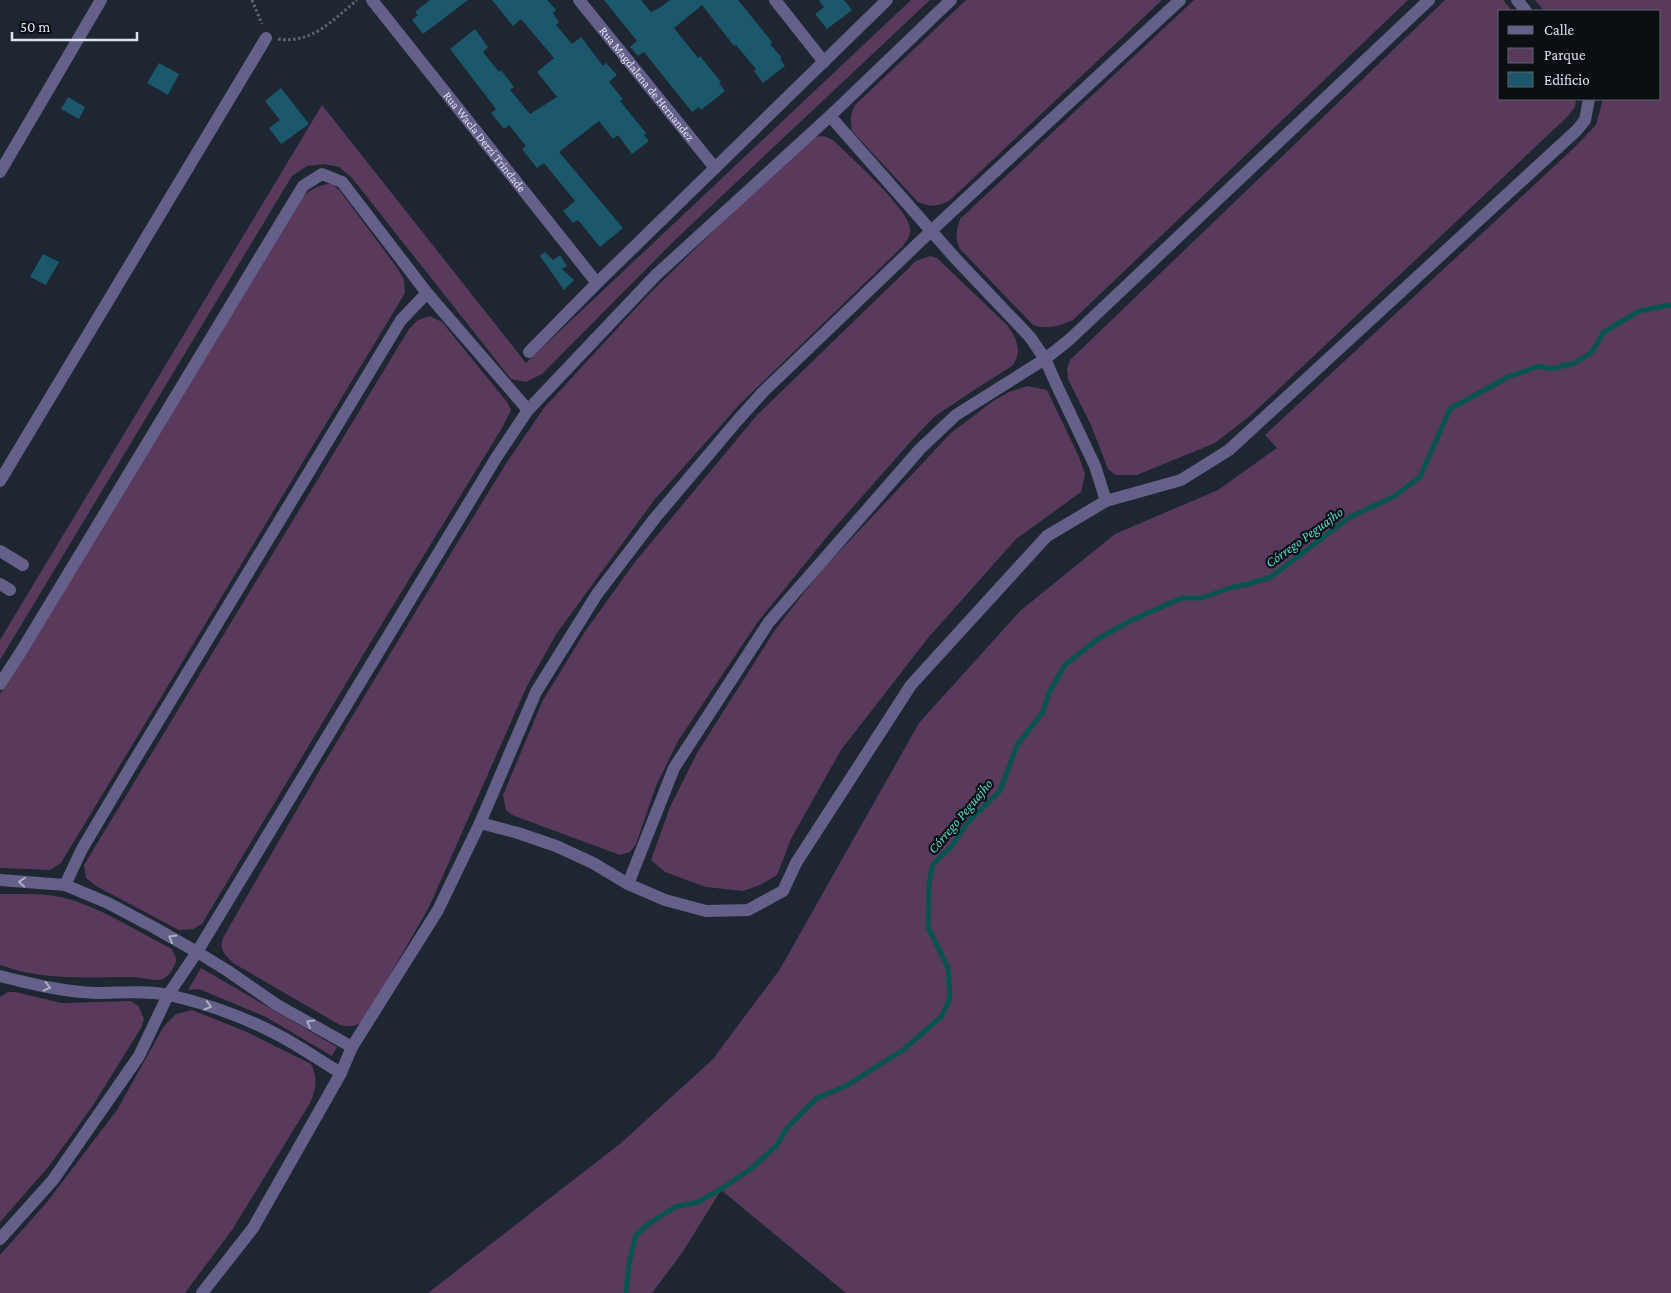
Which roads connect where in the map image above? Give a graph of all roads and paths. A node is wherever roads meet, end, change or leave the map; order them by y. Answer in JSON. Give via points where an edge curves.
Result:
{"nodes":[{"id":1,"x":101,"y":0,"type":"edge"},
{"id":2,"x":252,"y":0,"type":"edge"},
{"id":3,"x":357,"y":0,"type":"edge"},
{"id":4,"x":372,"y":0,"type":"edge"},
{"id":5,"x":579,"y":0,"type":"edge"},
{"id":6,"x":776,"y":0,"type":"edge"},
{"id":7,"x":887,"y":0,"type":"edge"},
{"id":8,"x":951,"y":0,"type":"edge"},
{"id":9,"x":1180,"y":0,"type":"edge"},
{"id":10,"x":1429,"y":0,"type":"edge"},
{"id":11,"x":1517,"y":0,"type":"edge"},
{"id":12,"x":1525,"y":10,"type":"edge"},
{"id":13,"x":266,"y":38,"type":"junction"},
{"id":14,"x":824,"y":62,"type":"junction"},
{"id":15,"x":1589,"y":100,"type":"edge"},
{"id":16,"x":830,"y":116,"type":"junction"},
{"id":17,"x":715,"y":168,"type":"junction"},
{"id":18,"x":0,"y":172,"type":"edge"},
{"id":19,"x":932,"y":230,"type":"junction"},
{"id":20,"x":598,"y":282,"type":"junction"},
{"id":21,"x":427,"y":293,"type":"junction"},
{"id":22,"x":529,"y":352,"type":"dead end"},
{"id":23,"x":1045,"y":359,"type":"junction"},
{"id":24,"x":528,"y":410,"type":"junction"},
{"id":25,"x":0,"y":481,"type":"edge"},
{"id":26,"x":1106,"y":501,"type":"junction"},
{"id":27,"x":0,"y":550,"type":"edge"},
{"id":28,"x":23,"y":566,"type":"dead end"},
{"id":29,"x":0,"y":684,"type":"edge"},
{"id":30,"x":480,"y":823,"type":"junction"},
{"id":31,"x":0,"y":880,"type":"edge"},
{"id":32,"x":628,"y":884,"type":"junction"},
{"id":33,"x":66,"y":885,"type":"junction"},
{"id":34,"x":197,"y":952,"type":"junction"},
{"id":35,"x":0,"y":976,"type":"edge"},
{"id":36,"x":168,"y":995,"type":"junction"},
{"id":37,"x":352,"y":1048,"type":"junction"},
{"id":38,"x":341,"y":1073,"type":"junction"},
{"id":39,"x":0,"y":1239,"type":"edge"},
{"id":40,"x":202,"y":1293,"type":"edge"}],
"edges":[{"from":1,"to":18,"type":"street"},
{"from":2,"to":13,"type":"path"},
{"from":3,"to":13,"type":"path","via":[[319,32],[302,39]]},
{"from":4,"to":20,"type":"street","name":"Rua Wacla Derzi Trindade"},
{"from":5,"to":17,"type":"street","name":"Rua Magdalena de Hernandez"},
{"from":6,"to":14,"type":"street"},
{"from":7,"to":14,"type":"street"},
{"from":8,"to":16,"type":"street"},
{"from":9,"to":19,"type":"street"},
{"from":10,"to":23,"type":"street","via":[[1069,340]]},
{"from":11,"to":12,"type":"street"},
{"from":13,"to":25,"type":"street"},
{"from":14,"to":17,"type":"street"},
{"from":15,"to":26,"type":"street","via":[[1585,120],[1577,130],[1229,450],[1181,480]]},
{"from":16,"to":19,"type":"street"},
{"from":16,"to":24,"type":"street","via":[[656,275]]},
{"from":17,"to":20,"type":"street"},
{"from":19,"to":23,"type":"street","via":[[1030,337]]},
{"from":19,"to":30,"type":"street","via":[[736,421],[602,586],[536,692]]},
{"from":20,"to":22,"type":"street"},
{"from":21,"to":24,"type":"street"},
{"from":21,"to":29,"type":"street","via":[[342,182],[322,174],[303,186]]},
{"from":21,"to":33,"type":"street","via":[[401,320],[130,768],[82,849]]},
{"from":23,"to":26,"type":"street","via":[[1095,466]]},
{"from":23,"to":32,"type":"street","via":[[956,415],[920,449],[769,622],[674,768]]},
{"from":24,"to":34,"type":"street"},
{"from":26,"to":32,"type":"street","via":[[1047,536],[911,685],[796,863],[783,891],[748,910],[706,911],[666,900]]},
{"from":27,"to":28,"type":"street"},
{"from":30,"to":32,"type":"street","via":[[556,846]]},
{"from":30,"to":37,"type":"street","via":[[438,910]]},
{"from":33,"to":31,"type":"street","one_way":true},
{"from":34,"to":33,"type":"street","one_way":true,"via":[[108,903]]},
{"from":34,"to":36,"type":"street"},
{"from":37,"to":34,"type":"street","one_way":true,"via":[[277,1005]]},
{"from":35,"to":36,"type":"street","one_way":true,"via":[[58,990],[97,993],[140,991]]},
{"from":36,"to":38,"type":"street","one_way":true,"via":[[214,1007],[248,1021],[282,1037]]},
{"from":36,"to":39,"type":"street","via":[[139,1056],[53,1180]]},
{"from":37,"to":38,"type":"street"},
{"from":38,"to":40,"type":"street","via":[[253,1228]]}]}
